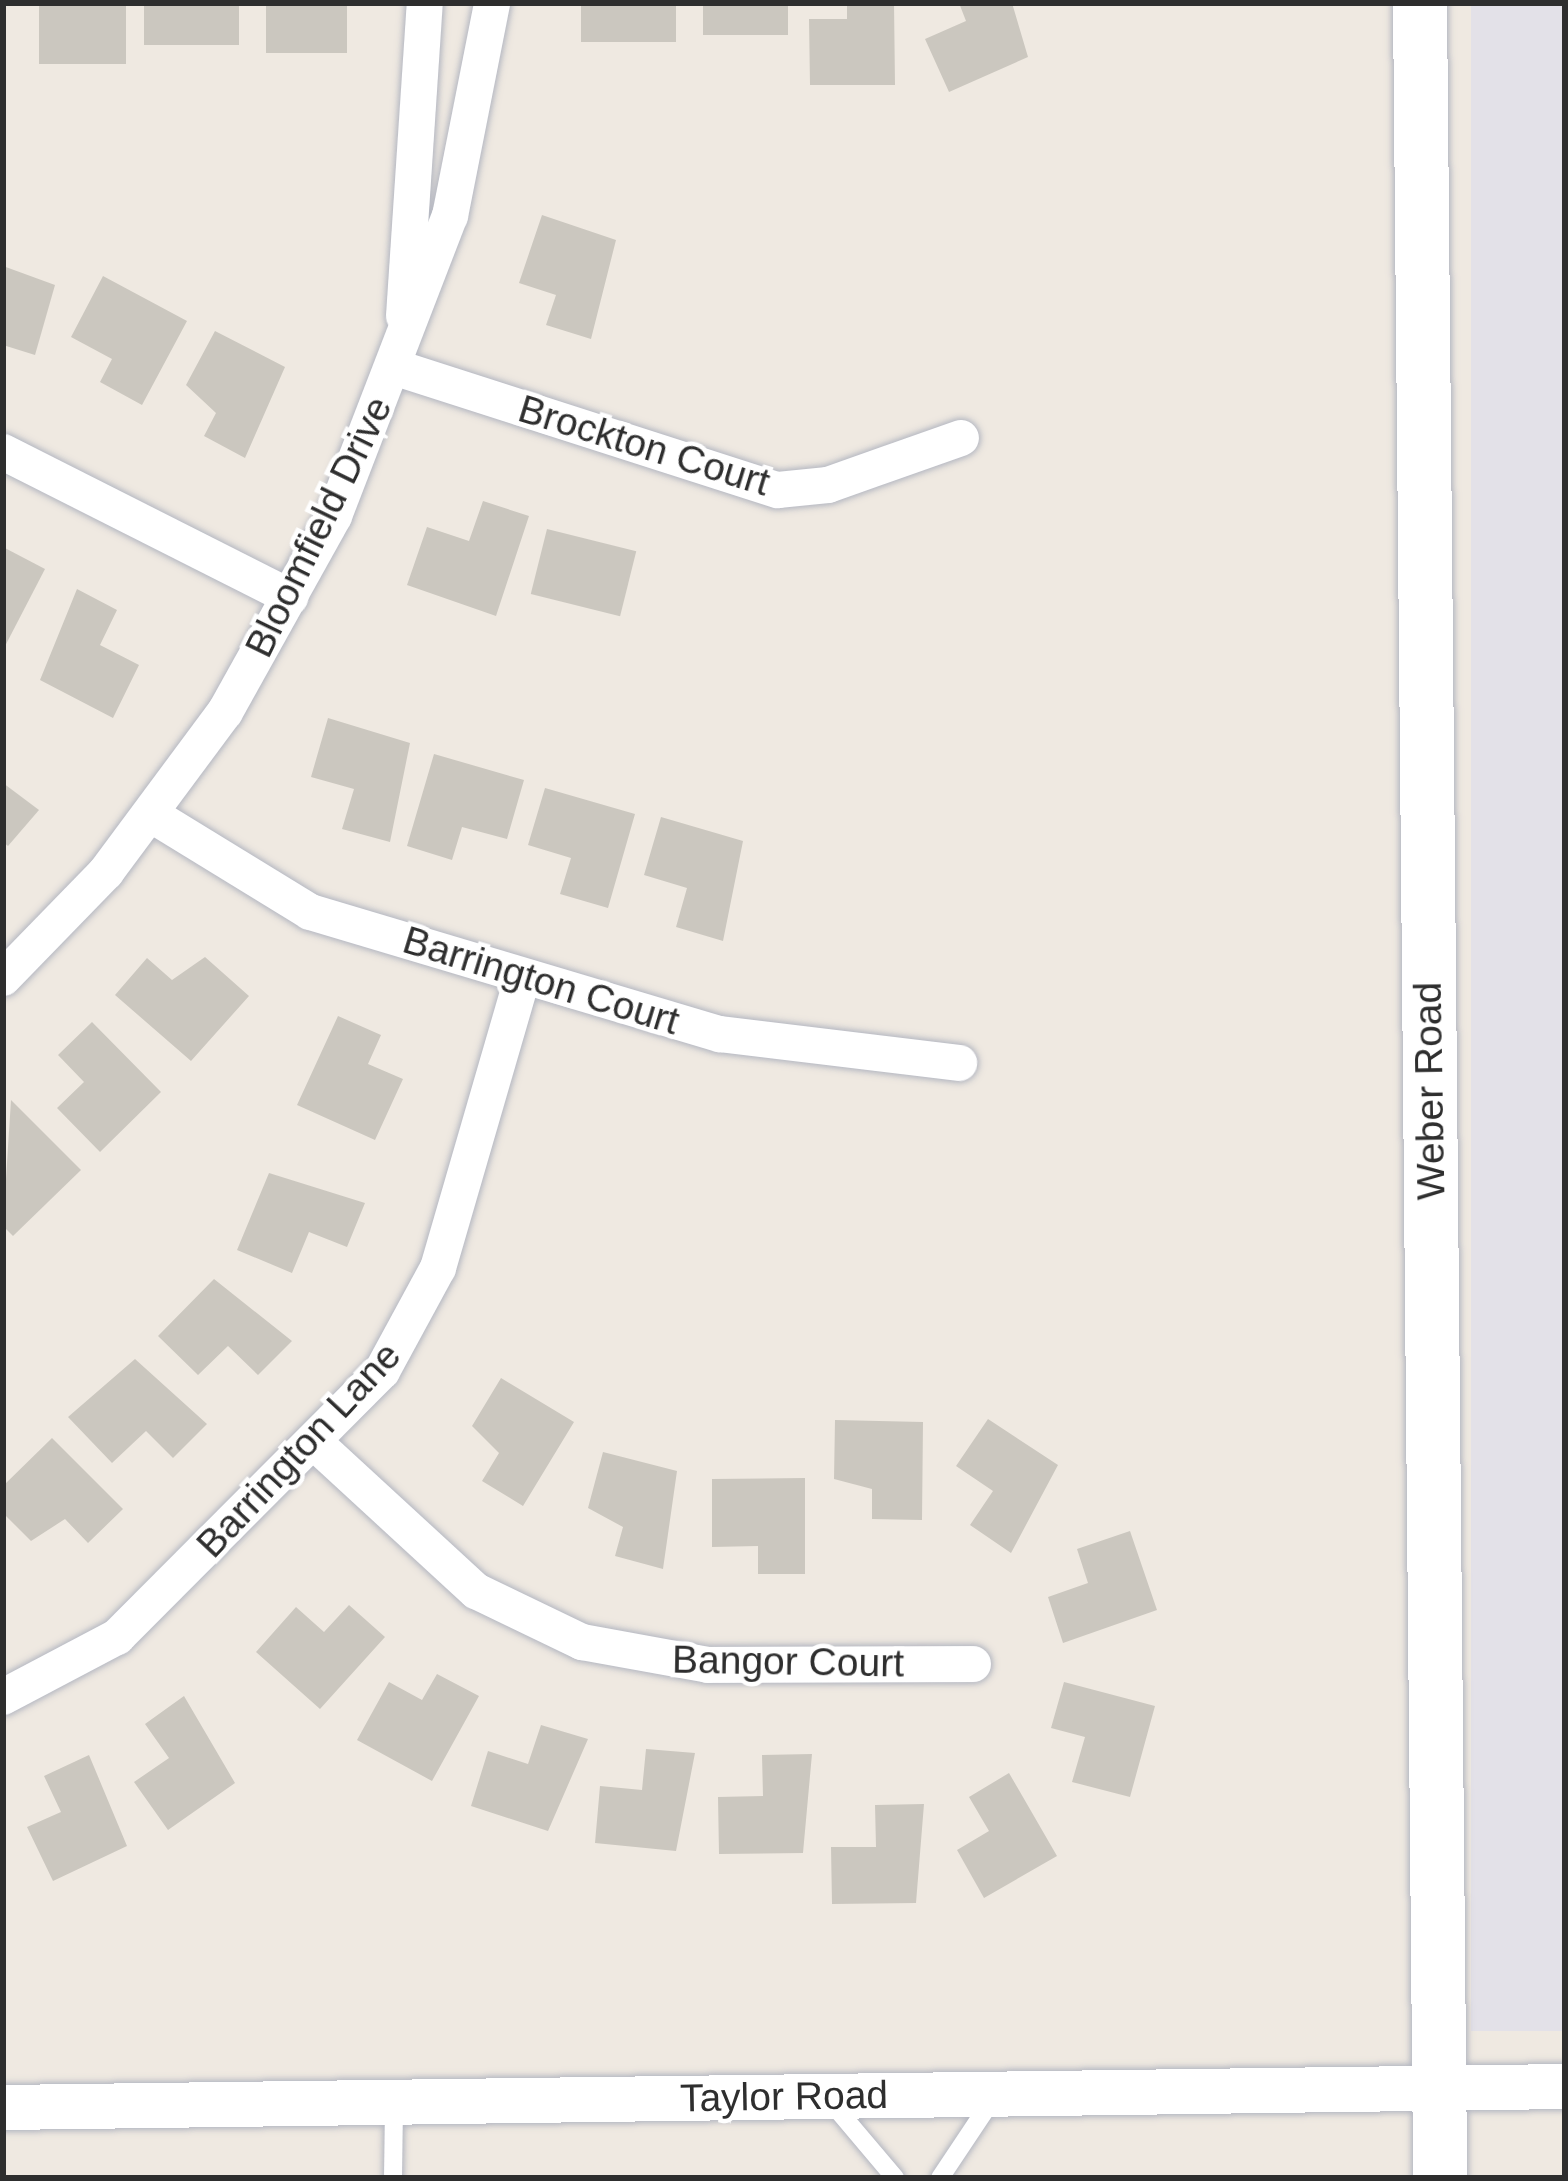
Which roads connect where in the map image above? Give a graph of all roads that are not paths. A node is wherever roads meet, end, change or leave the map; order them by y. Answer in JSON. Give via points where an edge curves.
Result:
{"nodes":[{"id":1,"x":425,"y":3,"type":"edge"},
{"id":2,"x":492,"y":3,"type":"edge"},
{"id":3,"x":1420,"y":3,"type":"edge"},
{"id":4,"x":400,"y":359,"type":"junction"},
{"id":5,"x":962,"y":439,"type":"dead end"},
{"id":6,"x":3,"y":452,"type":"edge"},
{"id":7,"x":290,"y":597,"type":"junction"},
{"id":8,"x":152,"y":814,"type":"junction"},
{"id":9,"x":3,"y":978,"type":"edge"},
{"id":10,"x":522,"y":978,"type":"junction"},
{"id":11,"x":959,"y":1063,"type":"dead end"},
{"id":12,"x":315,"y":1443,"type":"junction"},
{"id":13,"x":973,"y":1664,"type":"dead end"},
{"id":14,"x":3,"y":1697,"type":"edge"},
{"id":15,"x":1439,"y":2086,"type":"junction"},
{"id":16,"x":1565,"y":2086,"type":"edge"},
{"id":17,"x":996,"y":2094,"type":"junction"},
{"id":18,"x":826,"y":2097,"type":"junction"},
{"id":19,"x":394,"y":2104,"type":"junction"},
{"id":20,"x":3,"y":2107,"type":"edge"},
{"id":21,"x":393,"y":2178,"type":"edge"},
{"id":22,"x":895,"y":2178,"type":"edge"},
{"id":23,"x":940,"y":2178,"type":"edge"},
{"id":24,"x":1440,"y":2178,"type":"edge"}],
"edges":[{"from":1,"to":4,"type":"street"},
{"from":2,"to":4,"type":"street","name":"Bloomfield Drive","via":[[450,216]]},
{"from":3,"to":15,"type":"main road","name":"Weber Road"},
{"from":4,"to":5,"type":"street","name":"Brockton Court","via":[[778,490],[828,484]]},
{"from":4,"to":7,"type":"street","name":"Bloomfield Drive"},
{"from":6,"to":7,"type":"street"},
{"from":7,"to":8,"type":"street","name":"Bloomfield Drive"},
{"from":8,"to":9,"type":"street","name":"Bloomfield Drive"},
{"from":8,"to":10,"type":"street","name":"Barrington Court","via":[[310,912]]},
{"from":10,"to":11,"type":"street","name":"Barrington Court","via":[[720,1034]]},
{"from":10,"to":12,"type":"street","name":"Barrington Lane","via":[[417,1319]]},
{"from":12,"to":13,"type":"street","name":"Bangor Court","via":[[476,1591],[582,1642],[708,1665]]},
{"from":12,"to":14,"type":"street","name":"Barrington Lane","via":[[117,1637]]},
{"from":15,"to":16,"type":"street","name":"Taylor Road"},
{"from":15,"to":17,"type":"street","name":"Taylor Road"},
{"from":15,"to":24,"type":"main road","name":"Weber Road"},
{"from":17,"to":18,"type":"street","name":"Taylor Road"},
{"from":17,"to":23,"type":"lane"},
{"from":18,"to":19,"type":"street","name":"Taylor Road"},
{"from":18,"to":22,"type":"lane"},
{"from":19,"to":20,"type":"street","name":"Taylor Road"},
{"from":19,"to":21,"type":"lane"}]}
